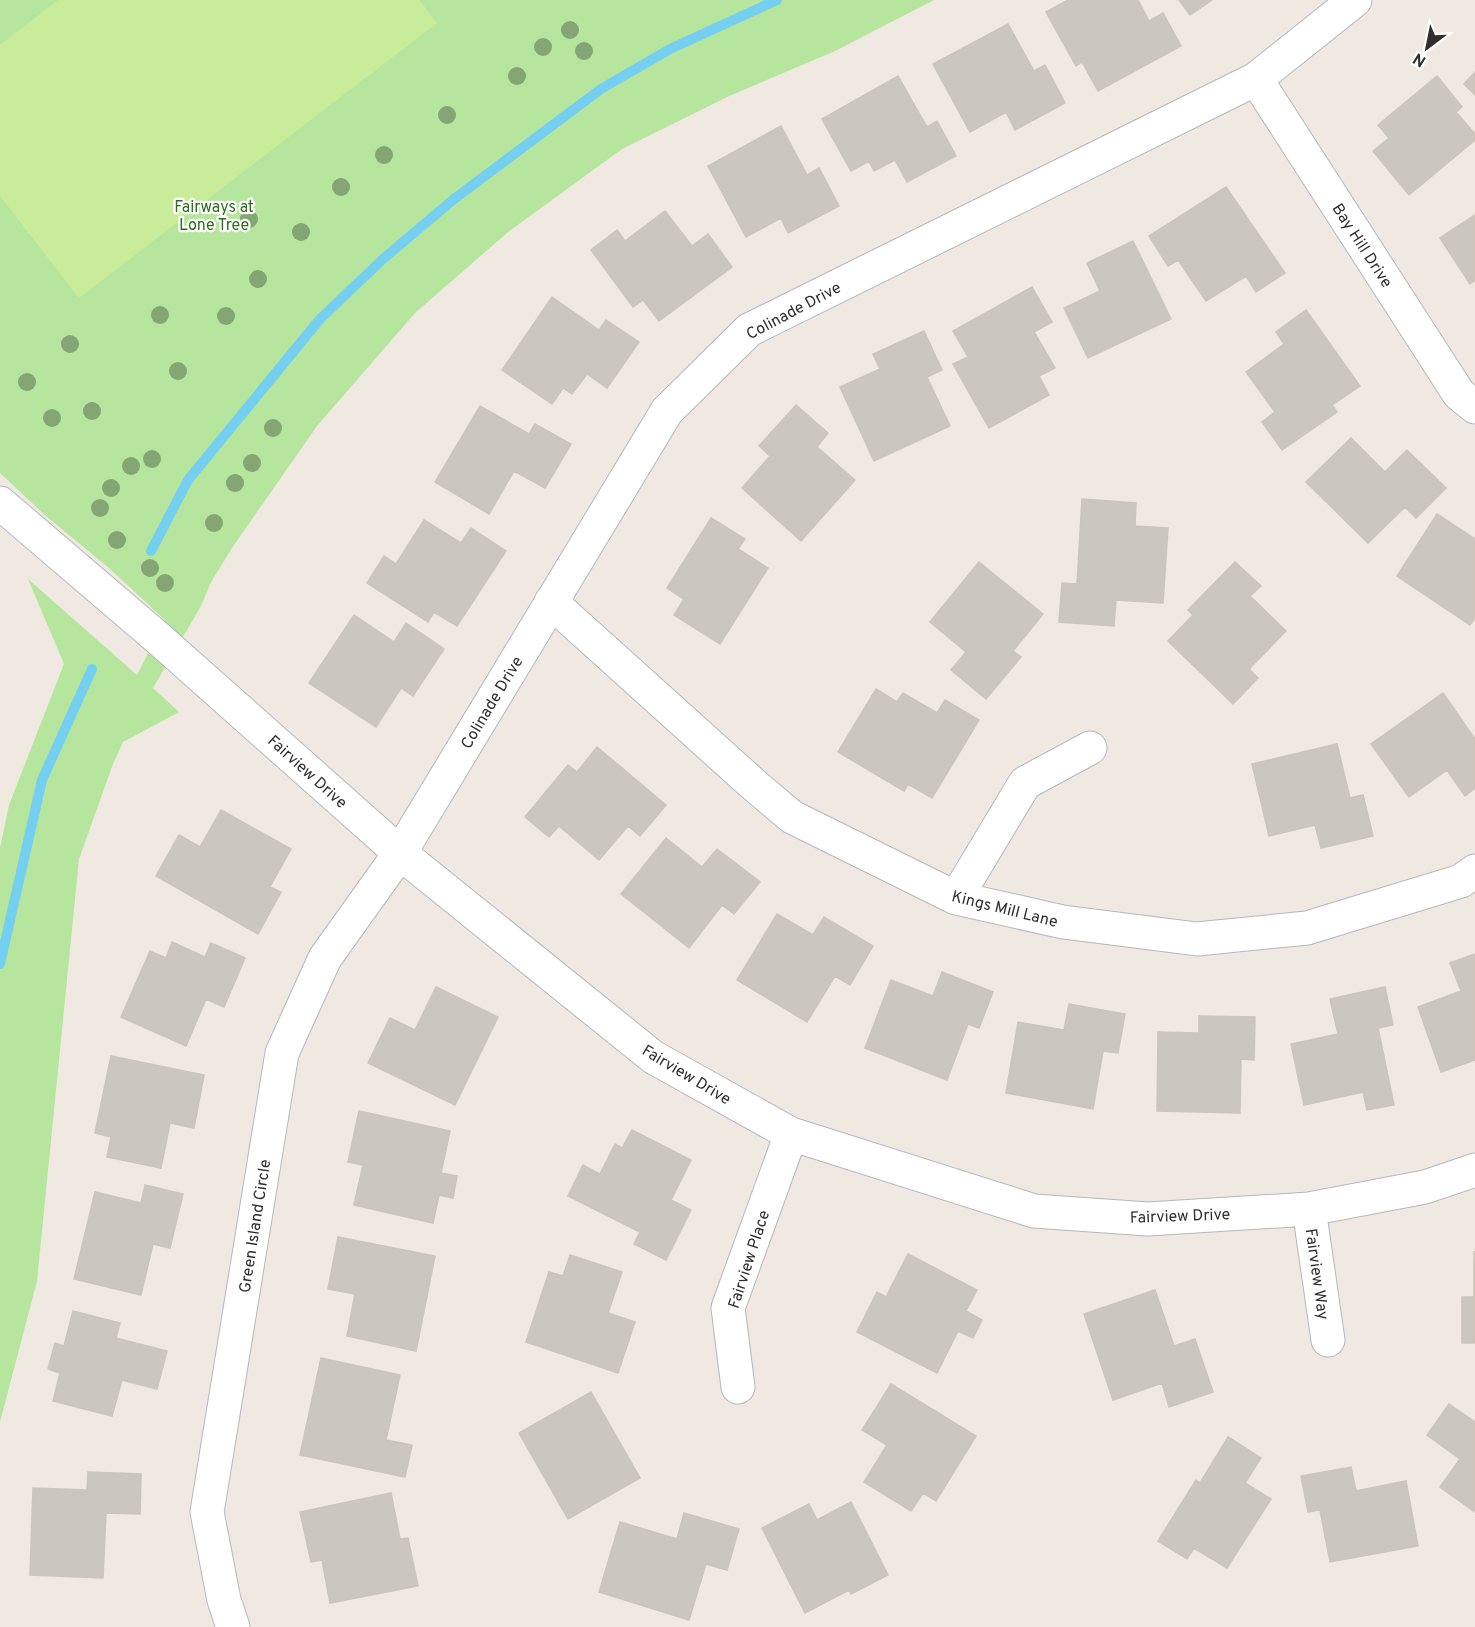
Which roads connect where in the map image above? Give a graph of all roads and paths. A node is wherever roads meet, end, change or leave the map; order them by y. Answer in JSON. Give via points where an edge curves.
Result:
{"nodes":[{"id":1,"x":1355,"y":0,"type":"edge"},
{"id":2,"x":1256,"y":79,"type":"junction"},
{"id":3,"x":1475,"y":407,"type":"edge"},
{"id":4,"x":0,"y":503,"type":"edge"},
{"id":5,"x":551,"y":602,"type":"junction"},
{"id":6,"x":1090,"y":748,"type":"dead end"},
{"id":7,"x":400,"y":853,"type":"junction"},
{"id":8,"x":1475,"y":871,"type":"edge"},
{"id":9,"x":956,"y":898,"type":"junction"},
{"id":10,"x":791,"y":1134,"type":"junction"},
{"id":11,"x":1475,"y":1170,"type":"edge"},
{"id":12,"x":1309,"y":1209,"type":"junction"},
{"id":13,"x":1328,"y":1340,"type":"dead end"},
{"id":14,"x":738,"y":1387,"type":"dead end"},
{"id":15,"x":233,"y":1627,"type":"edge"}],
"edges":[{"from":1,"to":2,"type":"street","name":"Colinade Drive"},
{"from":2,"to":3,"type":"street","name":"Bay Hill Drive","via":[[1459,394]]},
{"from":2,"to":5,"type":"street","name":"Colinade Drive","via":[[749,330],[667,411]]},
{"from":4,"to":7,"type":"street","name":"Fairview Drive"},
{"from":5,"to":7,"type":"street","name":"Colinade Drive"},
{"from":5,"to":9,"type":"street","name":"Kings Mill Lane","via":[[792,817]]},
{"from":6,"to":9,"type":"street","via":[[1024,783]]},
{"from":7,"to":10,"type":"street","name":"Fairview Drive","via":[[653,1057]]},
{"from":7,"to":15,"type":"street","name":"Green Island Circle","via":[[325,958],[282,1053],[207,1512]]},
{"from":8,"to":9,"type":"street","name":"Kings Mill Lane","via":[[1461,881],[1307,928],[1197,939],[1063,922]]},
{"from":10,"to":12,"type":"street","name":"Fairview Drive","via":[[1034,1211],[1148,1219]]},
{"from":10,"to":14,"type":"street","name":"Fairview Place","via":[[728,1308]]},
{"from":11,"to":12,"type":"street","name":"Fairview Drive","via":[[1425,1187]]},
{"from":12,"to":13,"type":"street","name":"Fairview Way"}]}
